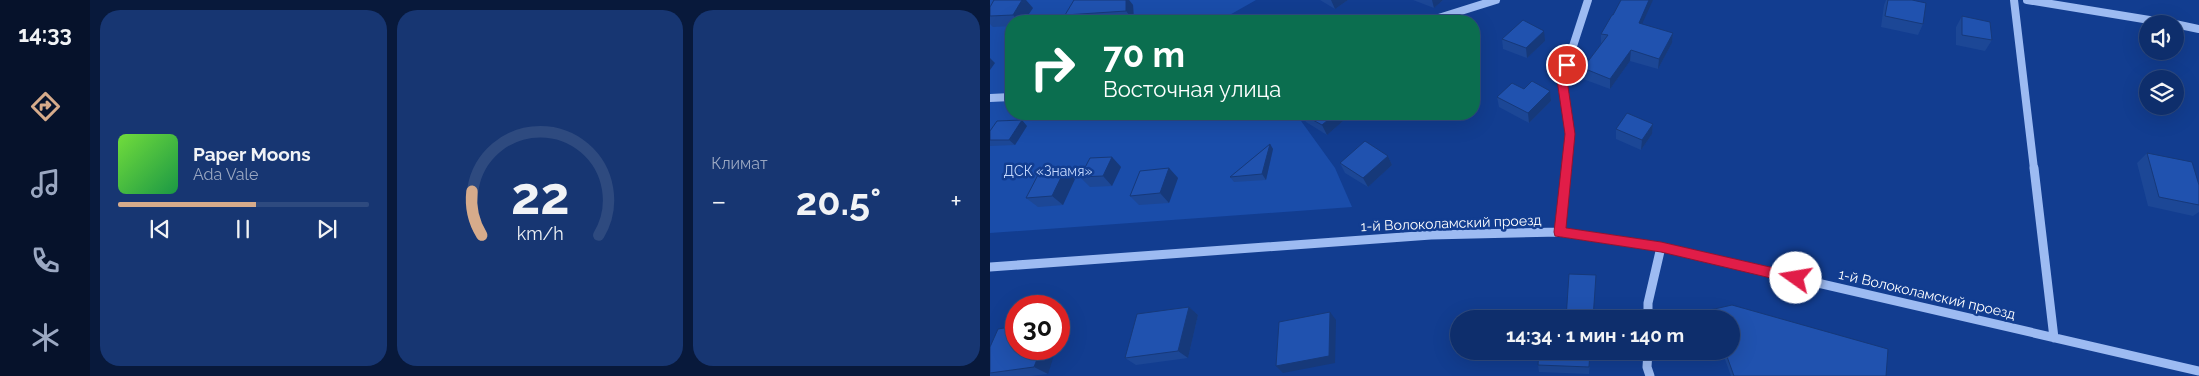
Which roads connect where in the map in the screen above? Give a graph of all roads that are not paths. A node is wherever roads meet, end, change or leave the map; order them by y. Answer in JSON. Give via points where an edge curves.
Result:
{"nodes":[{"id":1,"x":1496,"y":0,"type":"edge"},
{"id":2,"x":1588,"y":0,"type":"edge"},
{"id":3,"x":2014,"y":0,"type":"edge"},
{"id":4,"x":2027,"y":0,"type":"edge"},
{"id":5,"x":1448,"y":15,"type":"edge"},
{"id":6,"x":2139,"y":18,"type":"edge"},
{"id":7,"x":2184,"y":26,"type":"edge"},
{"id":8,"x":2199,"y":30,"type":"edge"},
{"id":9,"x":1005,"y":97,"type":"edge"},
{"id":10,"x":990,"y":98,"type":"edge"},
{"id":11,"x":1560,"y":232,"type":"junction"},
{"id":12,"x":1661,"y":247,"type":"junction"},
{"id":13,"x":990,"y":267,"type":"edge"},
{"id":14,"x":1648,"y":310,"type":"edge"},
{"id":15,"x":2054,"y":338,"type":"junction"},
{"id":16,"x":1647,"y":360,"type":"edge"},
{"id":17,"x":2199,"y":371,"type":"edge"},
{"id":18,"x":1650,"y":376,"type":"edge"}],
"edges":[{"from":1,"to":5,"type":"street"},
{"from":2,"to":11,"type":"street","via":[[1562,80],[1570,134]]},
{"from":3,"to":15,"type":"street"},
{"from":4,"to":6,"type":"street"},
{"from":7,"to":8,"type":"street"},
{"from":9,"to":10,"type":"street"},
{"from":11,"to":12,"type":"street","name":"1-й Волоколамский проезд"},
{"from":11,"to":13,"type":"street","name":"1-й Волоколамский проезд","via":[[1431,235]]},
{"from":12,"to":14,"type":"street"},
{"from":12,"to":15,"type":"street","name":"1-й Волоколамский проезд"},
{"from":15,"to":17,"type":"street","name":"1-й Волоколамский проезд"},
{"from":16,"to":18,"type":"street"}]}
